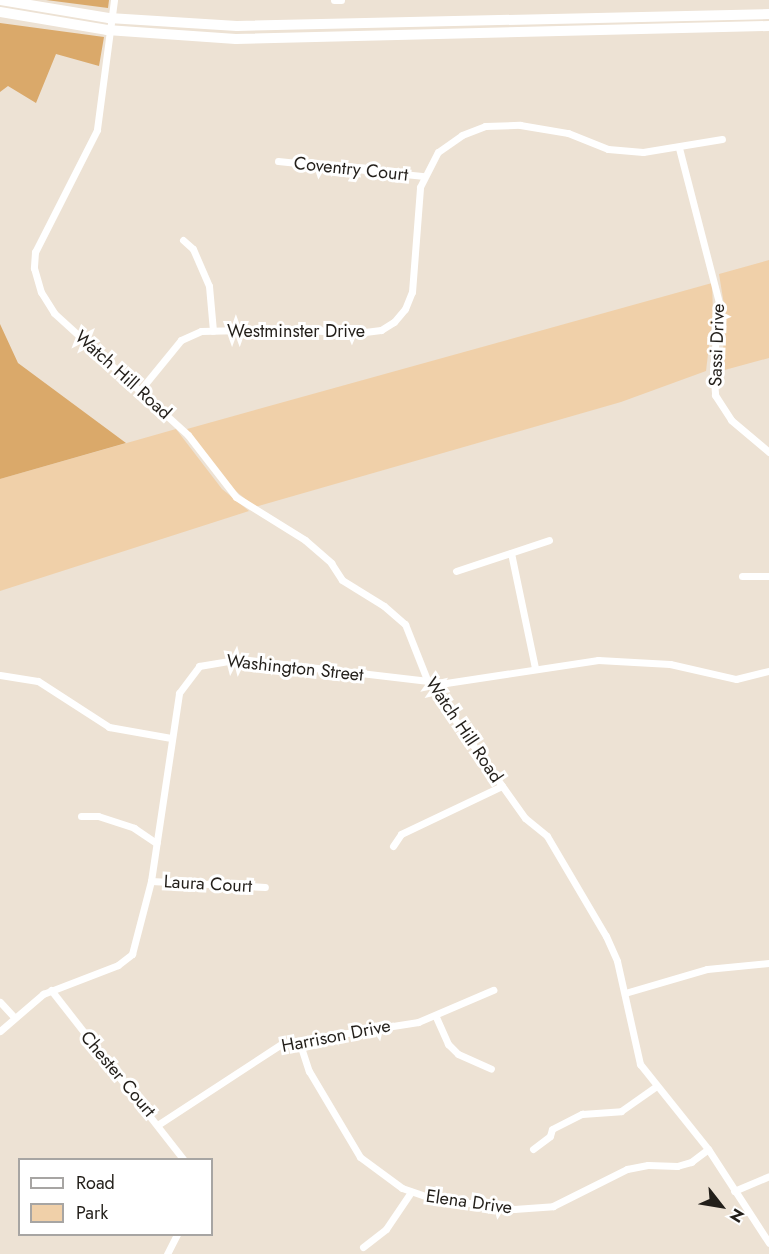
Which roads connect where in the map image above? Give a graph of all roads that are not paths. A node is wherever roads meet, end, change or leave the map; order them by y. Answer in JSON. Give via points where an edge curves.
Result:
{"nodes":[{"id":1,"x":0,"y":0,"type":"edge"},
{"id":2,"x":334,"y":0,"type":"edge"},
{"id":3,"x":341,"y":0,"type":"edge"},
{"id":4,"x":114,"y":3,"type":"edge"},
{"id":5,"x":0,"y":12,"type":"edge"},
{"id":6,"x":769,"y":14,"type":"edge"},
{"id":7,"x":769,"y":26,"type":"edge"},
{"id":8,"x":722,"y":139,"type":"dead end"},
{"id":9,"x":679,"y":148,"type":"junction"},
{"id":10,"x":278,"y":161,"type":"dead end"},
{"id":11,"x":424,"y":176,"type":"junction"},
{"id":12,"x":183,"y":240,"type":"dead end"},
{"id":13,"x":213,"y":331,"type":"junction"},
{"id":14,"x":141,"y":389,"type":"junction"},
{"id":15,"x":769,"y":452,"type":"edge"},
{"id":16,"x":549,"y":540,"type":"dead end"},
{"id":17,"x":511,"y":553,"type":"junction"},
{"id":18,"x":456,"y":571,"type":"dead end"},
{"id":19,"x":742,"y":576,"type":"dead end"},
{"id":20,"x":769,"y":576,"type":"edge"},
{"id":21,"x":535,"y":668,"type":"junction"},
{"id":22,"x":769,"y":671,"type":"edge"},
{"id":23,"x":0,"y":675,"type":"edge"},
{"id":24,"x":429,"y":682,"type":"junction"},
{"id":25,"x":171,"y":738,"type":"junction"},
{"id":26,"x":502,"y":786,"type":"junction"},
{"id":27,"x":81,"y":816,"type":"dead end"},
{"id":28,"x":156,"y":843,"type":"junction"},
{"id":29,"x":393,"y":846,"type":"dead end"},
{"id":30,"x":151,"y":881,"type":"junction"},
{"id":31,"x":265,"y":888,"type":"dead end"},
{"id":32,"x":769,"y":963,"type":"edge"},
{"id":33,"x":51,"y":990,"type":"junction"},
{"id":34,"x":493,"y":990,"type":"dead end"},
{"id":35,"x":625,"y":993,"type":"junction"},
{"id":36,"x":0,"y":1002,"type":"edge"},
{"id":37,"x":14,"y":1017,"type":"junction"},
{"id":38,"x":436,"y":1017,"type":"junction"},
{"id":39,"x":0,"y":1031,"type":"edge"},
{"id":40,"x":299,"y":1041,"type":"junction"},
{"id":41,"x":491,"y":1069,"type":"dead end"},
{"id":42,"x":655,"y":1087,"type":"junction"},
{"id":43,"x":159,"y":1124,"type":"junction"},
{"id":44,"x":533,"y":1149,"type":"dead end"},
{"id":45,"x":708,"y":1149,"type":"junction"},
{"id":46,"x":183,"y":1158,"type":"edge"},
{"id":47,"x":769,"y":1176,"type":"edge"},
{"id":48,"x":738,"y":1190,"type":"junction"},
{"id":49,"x":411,"y":1192,"type":"junction"},
{"id":50,"x":176,"y":1236,"type":"edge"},
{"id":51,"x":769,"y":1244,"type":"edge"},
{"id":52,"x":363,"y":1247,"type":"dead end"},
{"id":53,"x":167,"y":1254,"type":"edge"}],
"edges":[{"from":1,"to":6,"type":"highway","via":[[109,18],[225,26]]},
{"from":2,"to":3,"type":"street"},
{"from":4,"to":14,"type":"street","name":"Watch Hill Road","via":[[97,130],[41,236],[34,268],[41,292],[54,313]]},
{"from":5,"to":7,"type":"highway","via":[[118,32],[236,39]]},
{"from":8,"to":9,"type":"street","name":"Westminster Drive"},
{"from":9,"to":11,"type":"street","name":"Westminster Drive","via":[[643,152],[608,149],[568,133],[542,128],[485,126],[462,135],[438,152]]},
{"from":9,"to":15,"type":"street","name":"Sassi Drive","via":[[718,294],[715,395],[731,420]]},
{"from":10,"to":11,"type":"street","name":"Coventry Court"},
{"from":11,"to":13,"type":"street","name":"Westminster Drive","via":[[416,211],[412,292],[394,322],[381,330],[357,333]]},
{"from":12,"to":13,"type":"street","via":[[193,249],[209,286]]},
{"from":13,"to":14,"type":"street","name":"Westminster Drive","via":[[181,340]]},
{"from":14,"to":24,"type":"street","name":"Watch Hill Road","via":[[194,441],[236,497],[305,540],[331,563],[342,580],[405,624]]},
{"from":16,"to":17,"type":"street"},
{"from":17,"to":18,"type":"street"},
{"from":17,"to":21,"type":"street"},
{"from":19,"to":20,"type":"street"},
{"from":21,"to":22,"type":"street","name":"Washington Street","via":[[598,660],[670,664],[736,679]]},
{"from":21,"to":24,"type":"street","name":"Washington Street","via":[[492,678]]},
{"from":23,"to":25,"type":"street","via":[[38,681],[109,727]]},
{"from":24,"to":25,"type":"street","name":"Washington Street","via":[[241,659],[215,661],[199,666],[186,678],[179,693]]},
{"from":24,"to":26,"type":"street","name":"Watch Hill Road"},
{"from":25,"to":28,"type":"street","name":"Washington Street"},
{"from":26,"to":29,"type":"street","via":[[401,834]]},
{"from":26,"to":35,"type":"street","name":"Watch Hill Road","via":[[560,855],[606,936]]},
{"from":27,"to":28,"type":"street","via":[[98,816],[134,828]]},
{"from":28,"to":30,"type":"street","name":"Washington Street"},
{"from":30,"to":31,"type":"street","name":"Laura Court"},
{"from":30,"to":33,"type":"street","name":"Washington Street","via":[[138,939],[126,960]]},
{"from":32,"to":35,"type":"street","via":[[707,969]]},
{"from":33,"to":37,"type":"street","name":"Washington Street"},
{"from":33,"to":43,"type":"street","name":"Chester Court"},
{"from":34,"to":38,"type":"street","name":"Harrison Drive"},
{"from":35,"to":42,"type":"street","name":"Watch Hill Road","via":[[636,1052]]},
{"from":36,"to":37,"type":"street"},
{"from":37,"to":39,"type":"street","name":"Washington Street"},
{"from":38,"to":40,"type":"street","name":"Harrison Drive"},
{"from":38,"to":41,"type":"street","via":[[448,1044],[458,1054]]},
{"from":40,"to":43,"type":"street","name":"Harrison Drive","via":[[263,1053]]},
{"from":40,"to":49,"type":"street","name":"Elena Drive","via":[[309,1071],[360,1157],[385,1179]]},
{"from":42,"to":44,"type":"street","via":[[621,1111],[582,1114],[552,1129],[542,1144]]},
{"from":42,"to":45,"type":"street","name":"Watch Hill Road"},
{"from":43,"to":46,"type":"street","name":"Chester Court"},
{"from":45,"to":48,"type":"street","name":"Watch Hill Road"},
{"from":45,"to":49,"type":"street","name":"Elena Drive","via":[[677,1166],[627,1169],[553,1206],[483,1206]]},
{"from":47,"to":48,"type":"street"},
{"from":48,"to":51,"type":"street","name":"Watch Hill Road"},
{"from":49,"to":52,"type":"street","via":[[386,1229]]},
{"from":50,"to":53,"type":"street"}]}
